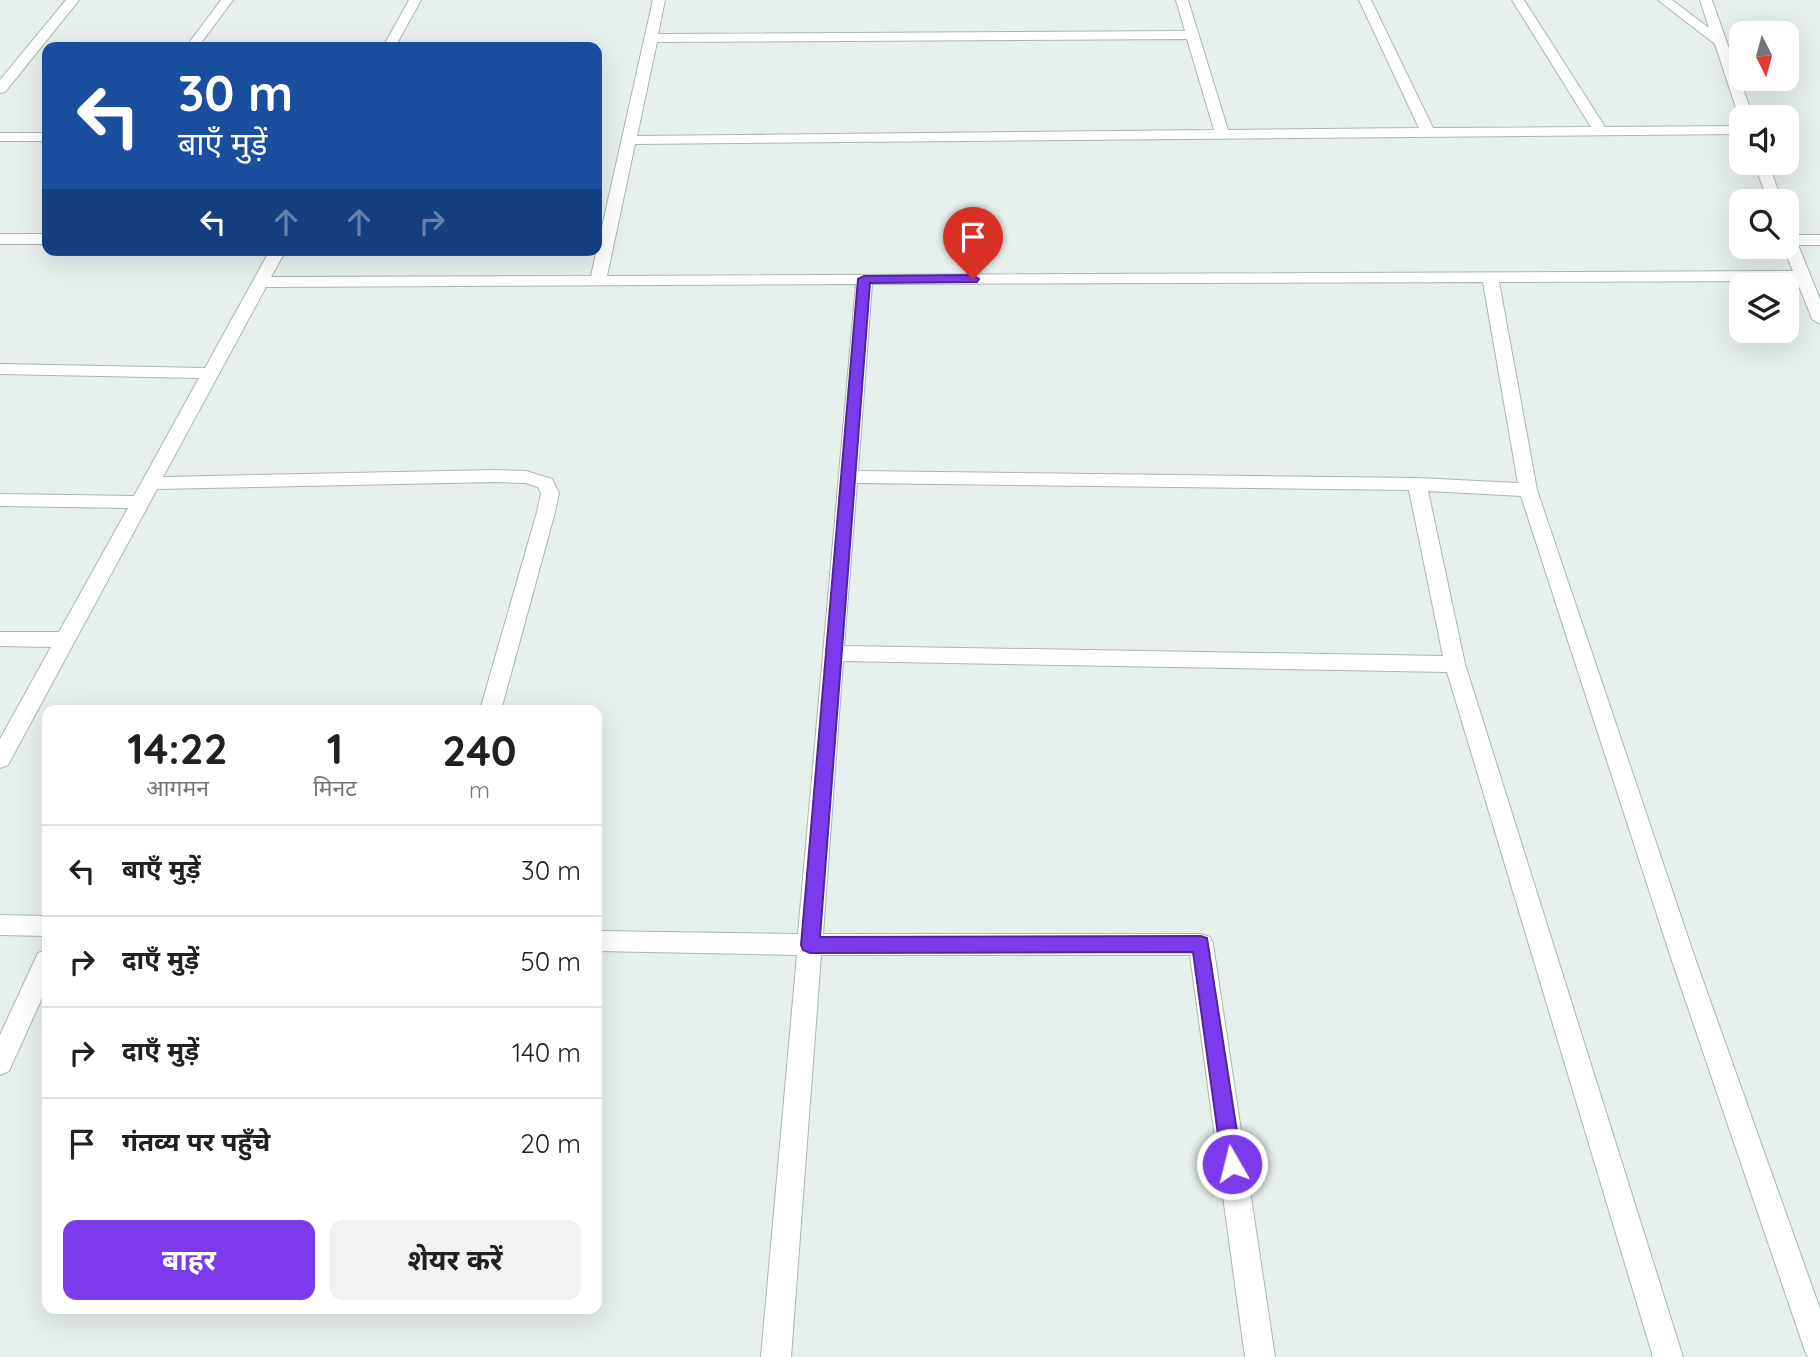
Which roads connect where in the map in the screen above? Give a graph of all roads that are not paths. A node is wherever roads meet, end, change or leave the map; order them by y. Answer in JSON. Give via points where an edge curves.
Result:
{"nodes":[{"id":1,"x":73,"y":0,"type":"edge"},
{"id":2,"x":227,"y":0,"type":"edge"},
{"id":3,"x":415,"y":0,"type":"edge"},
{"id":4,"x":659,"y":0,"type":"edge"},
{"id":5,"x":1182,"y":0,"type":"edge"},
{"id":6,"x":1365,"y":0,"type":"edge"},
{"id":7,"x":1518,"y":0,"type":"edge"},
{"id":8,"x":1664,"y":0,"type":"edge"},
{"id":9,"x":1706,"y":0,"type":"edge"},
{"id":10,"x":1192,"y":35,"type":"junction"},
{"id":11,"x":651,"y":38,"type":"junction"},
{"id":12,"x":196,"y":42,"type":"edge"},
{"id":13,"x":392,"y":42,"type":"edge"},
{"id":14,"x":1721,"y":43,"type":"junction"},
{"id":15,"x":0,"y":59,"type":"edge"},
{"id":16,"x":24,"y":59,"type":"junction"},
{"id":17,"x":0,"y":89,"type":"edge"},
{"id":18,"x":1742,"y":105,"type":"edge"},
{"id":19,"x":1729,"y":130,"type":"edge"},
{"id":20,"x":1601,"y":131,"type":"junction"},
{"id":21,"x":1428,"y":132,"type":"junction"},
{"id":22,"x":1222,"y":134,"type":"junction"},
{"id":23,"x":0,"y":137,"type":"edge"},
{"id":24,"x":42,"y":137,"type":"edge"},
{"id":25,"x":629,"y":140,"type":"junction"},
{"id":26,"x":0,"y":239,"type":"edge"},
{"id":27,"x":42,"y":239,"type":"edge"},
{"id":28,"x":1799,"y":239,"type":"edge"},
{"id":29,"x":1820,"y":240,"type":"edge"},
{"id":30,"x":275,"y":256,"type":"edge"},
{"id":31,"x":1796,"y":259,"type":"edge"},
{"id":32,"x":1802,"y":276,"type":"junction"},
{"id":33,"x":1490,"y":277,"type":"junction"},
{"id":34,"x":864,"y":279,"type":"junction"},
{"id":35,"x":598,"y":280,"type":"junction"},
{"id":36,"x":261,"y":282,"type":"junction"},
{"id":37,"x":1820,"y":319,"type":"edge"},
{"id":38,"x":0,"y":369,"type":"edge"},
{"id":39,"x":211,"y":373,"type":"junction"},
{"id":40,"x":848,"y":477,"type":"junction"},
{"id":41,"x":152,"y":482,"type":"junction"},
{"id":42,"x":1418,"y":484,"type":"junction"},
{"id":43,"x":1528,"y":490,"type":"junction"},
{"id":44,"x":0,"y":500,"type":"edge"},
{"id":45,"x":141,"y":502,"type":"junction"},
{"id":46,"x":0,"y":639,"type":"edge"},
{"id":47,"x":65,"y":640,"type":"junction"},
{"id":48,"x":834,"y":653,"type":"junction"},
{"id":49,"x":1455,"y":664,"type":"junction"},
{"id":50,"x":492,"y":705,"type":"edge"},
{"id":51,"x":0,"y":759,"type":"edge"},
{"id":52,"x":0,"y":925,"type":"edge"},
{"id":53,"x":42,"y":926,"type":"edge"},
{"id":54,"x":602,"y":941,"type":"edge"},
{"id":55,"x":810,"y":945,"type":"junction"},
{"id":56,"x":42,"y":972,"type":"edge"},
{"id":57,"x":0,"y":1063,"type":"edge"},
{"id":58,"x":1820,"y":1351,"type":"edge"},
{"id":59,"x":776,"y":1357,"type":"edge"},
{"id":60,"x":1260,"y":1357,"type":"edge"},
{"id":61,"x":1668,"y":1357,"type":"edge"}],
"edges":[{"from":1,"to":16,"type":"street"},
{"from":2,"to":12,"type":"street"},
{"from":3,"to":13,"type":"street"},
{"from":4,"to":11,"type":"street"},
{"from":5,"to":10,"type":"street"},
{"from":6,"to":21,"type":"street"},
{"from":7,"to":20,"type":"street"},
{"from":8,"to":14,"type":"street"},
{"from":9,"to":14,"type":"street"},
{"from":10,"to":11,"type":"street"},
{"from":10,"to":22,"type":"street"},
{"from":11,"to":25,"type":"street"},
{"from":14,"to":18,"type":"street"},
{"from":15,"to":16,"type":"street"},
{"from":16,"to":17,"type":"street"},
{"from":19,"to":20,"type":"street"},
{"from":20,"to":21,"type":"street"},
{"from":21,"to":22,"type":"street"},
{"from":22,"to":25,"type":"street"},
{"from":23,"to":24,"type":"street"},
{"from":25,"to":35,"type":"street"},
{"from":26,"to":27,"type":"street"},
{"from":28,"to":29,"type":"street"},
{"from":30,"to":36,"type":"street"},
{"from":31,"to":32,"type":"street"},
{"from":32,"to":33,"type":"street"},
{"from":32,"to":37,"type":"street"},
{"from":33,"to":34,"type":"street"},
{"from":33,"to":43,"type":"street"},
{"from":34,"to":35,"type":"street"},
{"from":34,"to":40,"type":"street"},
{"from":35,"to":36,"type":"street"},
{"from":36,"to":39,"type":"street"},
{"from":38,"to":39,"type":"street"},
{"from":39,"to":41,"type":"street"},
{"from":40,"to":42,"type":"street"},
{"from":40,"to":48,"type":"street"},
{"from":41,"to":45,"type":"street"},
{"from":41,"to":50,"type":"street","via":[[495,476],[545,483],[550,493],[546,512]]},
{"from":42,"to":43,"type":"street"},
{"from":42,"to":49,"type":"street"},
{"from":43,"to":58,"type":"street","via":[[1682,958]]},
{"from":44,"to":45,"type":"street"},
{"from":45,"to":47,"type":"street"},
{"from":46,"to":47,"type":"street"},
{"from":47,"to":51,"type":"street"},
{"from":48,"to":49,"type":"street"},
{"from":48,"to":55,"type":"street"},
{"from":49,"to":61,"type":"street"},
{"from":52,"to":53,"type":"street"},
{"from":54,"to":55,"type":"street"},
{"from":55,"to":59,"type":"street"},
{"from":55,"to":60,"type":"street","via":[[1201,944]]},
{"from":56,"to":57,"type":"street"}]}
